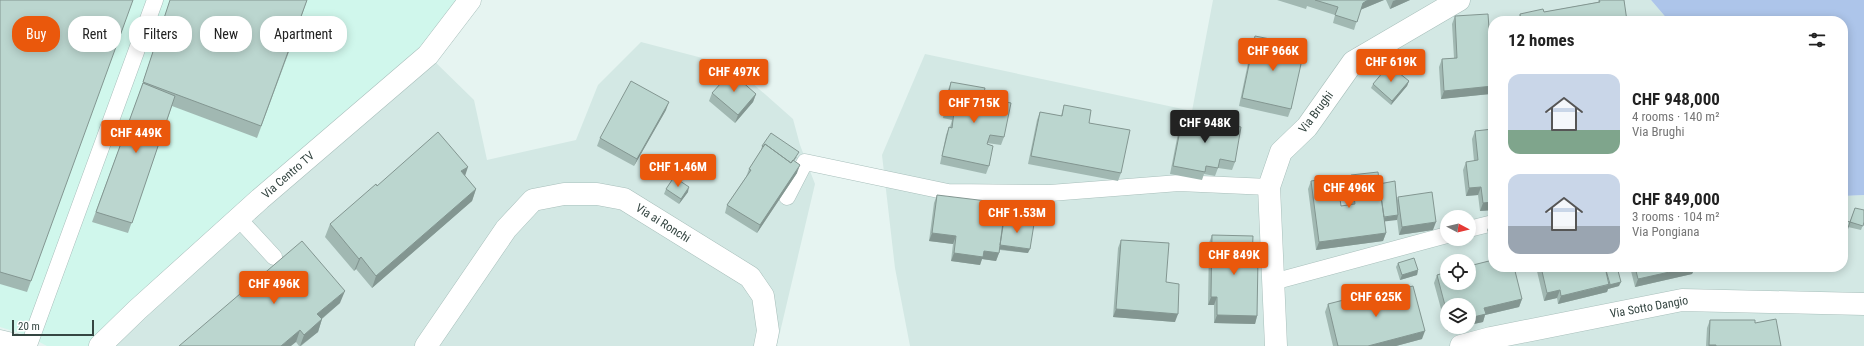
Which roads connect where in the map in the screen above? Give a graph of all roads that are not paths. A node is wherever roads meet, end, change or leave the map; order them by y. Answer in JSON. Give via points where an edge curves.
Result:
{"nodes":[{"id":1,"x":156,"y":0,"type":"edge"},
{"id":2,"x":470,"y":0,"type":"edge"},
{"id":3,"x":1459,"y":0,"type":"edge"},
{"id":4,"x":1270,"y":187,"type":"junction"},
{"id":5,"x":787,"y":197,"type":"edge"},
{"id":6,"x":239,"y":219,"type":"junction"},
{"id":7,"x":1488,"y":223,"type":"edge"},
{"id":8,"x":1476,"y":227,"type":"edge"},
{"id":9,"x":1440,"y":237,"type":"edge"},
{"id":10,"x":274,"y":257,"type":"dead end"},
{"id":11,"x":1273,"y":282,"type":"junction"},
{"id":12,"x":1864,"y":304,"type":"edge"},
{"id":13,"x":0,"y":338,"type":"edge"},
{"id":14,"x":100,"y":346,"type":"edge"},
{"id":15,"x":426,"y":346,"type":"edge"},
{"id":16,"x":765,"y":346,"type":"edge"},
{"id":17,"x":1276,"y":346,"type":"edge"},
{"id":18,"x":1461,"y":346,"type":"edge"}],
"edges":[{"from":1,"to":13,"type":"lane","via":[[29,345]]},
{"from":2,"to":6,"type":"street","name":"Via Centro TV","via":[[428,55]]},
{"from":3,"to":4,"type":"street","name":"Via Brughi","via":[[1353,62],[1307,127],[1281,152]]},
{"from":4,"to":5,"type":"lane","via":[[1179,183],[1050,193],[948,192],[805,162]]},
{"from":4,"to":11,"type":"street","name":"Via Brughi"},
{"from":6,"to":10,"type":"lane"},
{"from":6,"to":14,"type":"street","name":"Via Centro TV"},
{"from":7,"to":8,"type":"lane"},
{"from":9,"to":11,"type":"lane"},
{"from":11,"to":17,"type":"street","name":"Via Brughi"},
{"from":12,"to":18,"type":"street","name":"Via Sotto Dangio","via":[[1682,300]]},
{"from":15,"to":16,"type":"street","name":"Via ai Ronchi","via":[[506,229],[533,200],[564,194],[597,194],[624,199],[750,277],[763,296],[768,331]]}]}
